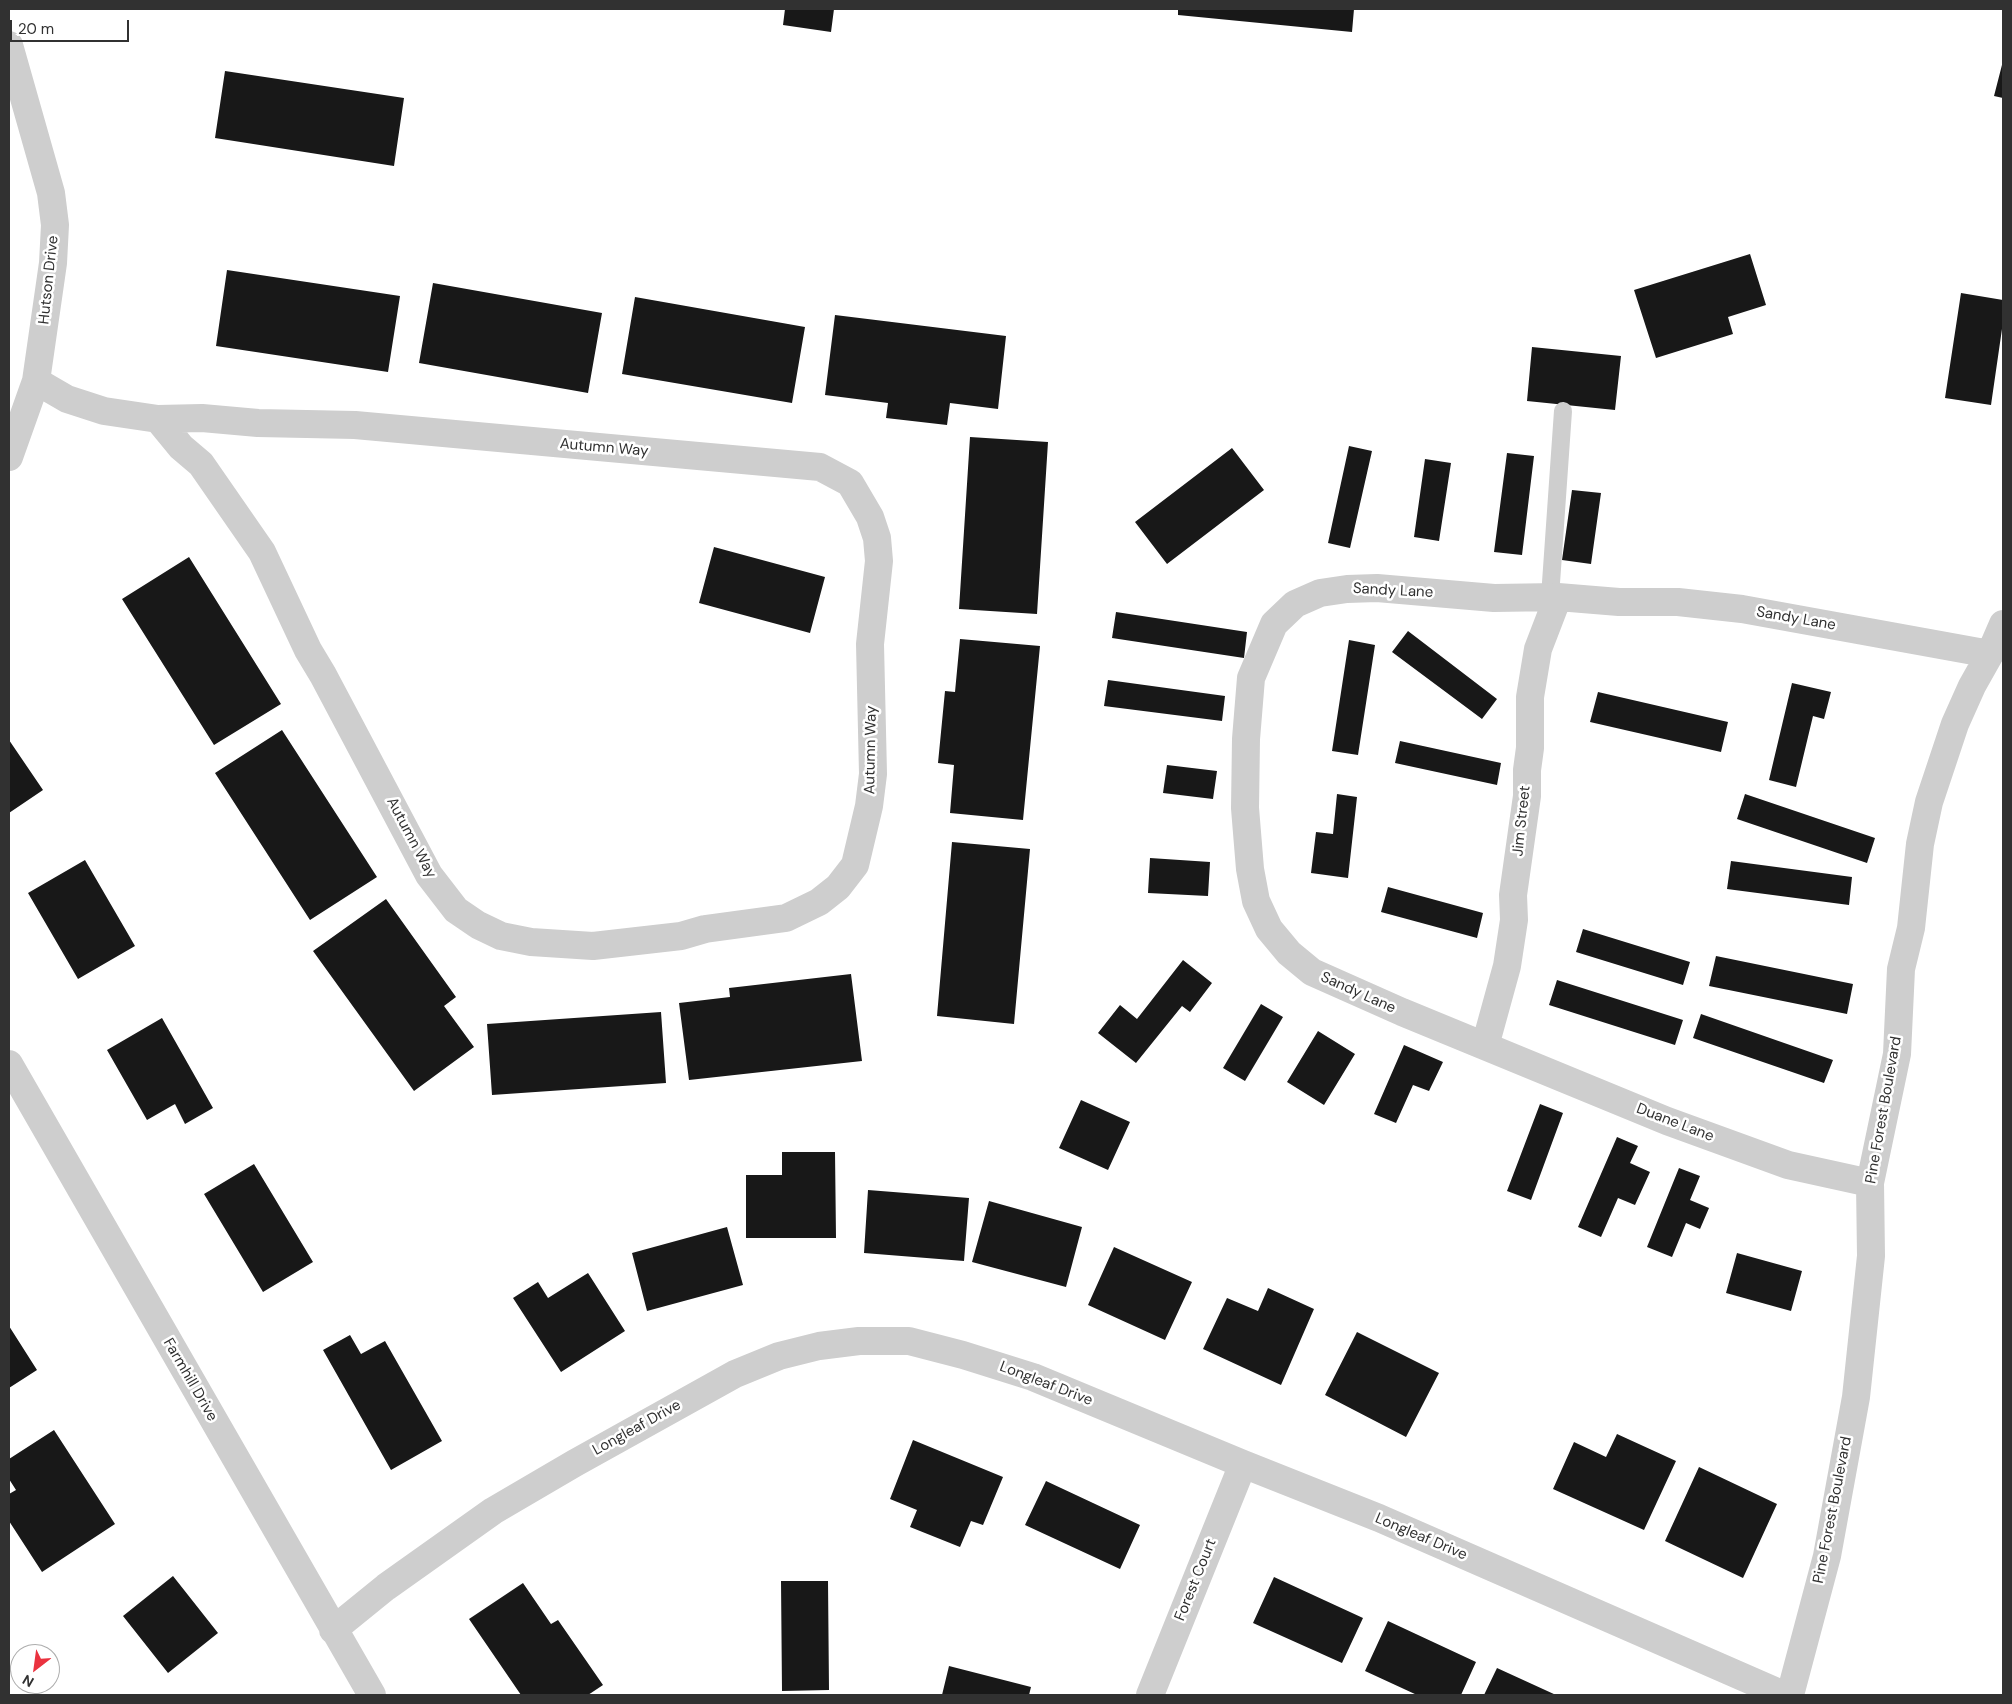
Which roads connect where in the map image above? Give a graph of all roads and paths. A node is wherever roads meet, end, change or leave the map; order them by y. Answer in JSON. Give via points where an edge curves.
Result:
{"nodes":[{"id":1,"x":9,"y":45,"type":"edge"},
{"id":2,"x":36,"y":381,"type":"junction"},
{"id":3,"x":1563,"y":411,"type":"dead end"},
{"id":4,"x":158,"y":419,"type":"junction"},
{"id":5,"x":9,"y":457,"type":"edge"},
{"id":6,"x":1554,"y":597,"type":"junction"},
{"id":7,"x":2003,"y":624,"type":"edge"},
{"id":8,"x":1990,"y":654,"type":"junction"},
{"id":9,"x":1485,"y":1046,"type":"junction"},
{"id":10,"x":9,"y":1064,"type":"edge"},
{"id":11,"x":1870,"y":1183,"type":"junction"},
{"id":12,"x":1243,"y":1464,"type":"junction"},
{"id":13,"x":333,"y":1630,"type":"junction"},
{"id":14,"x":372,"y":1695,"type":"edge"},
{"id":15,"x":1150,"y":1695,"type":"edge"},
{"id":16,"x":1784,"y":1695,"type":"edge"},
{"id":17,"x":1790,"y":1695,"type":"edge"}],
"edges":[{"from":1,"to":2,"type":"street","name":"Hutson Drive","via":[[51,193],[55,225],[53,263]]},
{"from":2,"to":4,"type":"street","name":"Autumn Way","via":[[67,398],[104,411]]},
{"from":2,"to":5,"type":"street","name":"Hutson Drive"},
{"from":3,"to":6,"type":"lane"},
{"from":4,"to":4,"type":"street","name":"Autumn Way","via":[[181,447],[201,464],[262,552],[308,650],[429,875],[456,910],[478,925],[501,936],[531,942],[593,946],[681,936],[705,929],[786,918],[819,902],[838,887],[855,865],[873,774],[870,644],[879,561],[877,538],[870,517],[850,483],[820,467],[355,425]]},
{"from":6,"to":8,"type":"street","name":"Sandy Lane","via":[[1678,602],[1742,609]]},
{"from":6,"to":9,"type":"street","name":"Jim Street","via":[[1538,649],[1530,697],[1527,796],[1507,966]]},
{"from":6,"to":9,"type":"street","name":"Sandy Lane","via":[[1494,598],[1377,588],[1320,593],[1295,604],[1274,624],[1251,678],[1245,808],[1256,901],[1269,929],[1289,953],[1312,972]]},
{"from":7,"to":8,"type":"street","name":"Pine Forest Boulevard"},
{"from":8,"to":11,"type":"street","name":"Pine Forest Boulevard","via":[[1955,724],[1920,844],[1911,928],[1901,969],[1897,1054]]},
{"from":9,"to":11,"type":"street","name":"Duane Lane","via":[[1667,1121],[1788,1165]]},
{"from":10,"to":13,"type":"street","name":"Farmhill Drive"},
{"from":11,"to":17,"type":"street","name":"Pine Forest Boulevard","via":[[1872,1256],[1856,1397],[1827,1556]]},
{"from":12,"to":13,"type":"street","name":"Longleaf Drive","via":[[1033,1377],[963,1355],[909,1341],[860,1341],[819,1346],[779,1356],[734,1374],[575,1463],[493,1511],[386,1587]]},
{"from":12,"to":15,"type":"street","name":"Forest Court"},
{"from":12,"to":16,"type":"street","name":"Longleaf Drive","via":[[1378,1518]]},
{"from":13,"to":14,"type":"street","name":"Farmhill Drive"}]}
